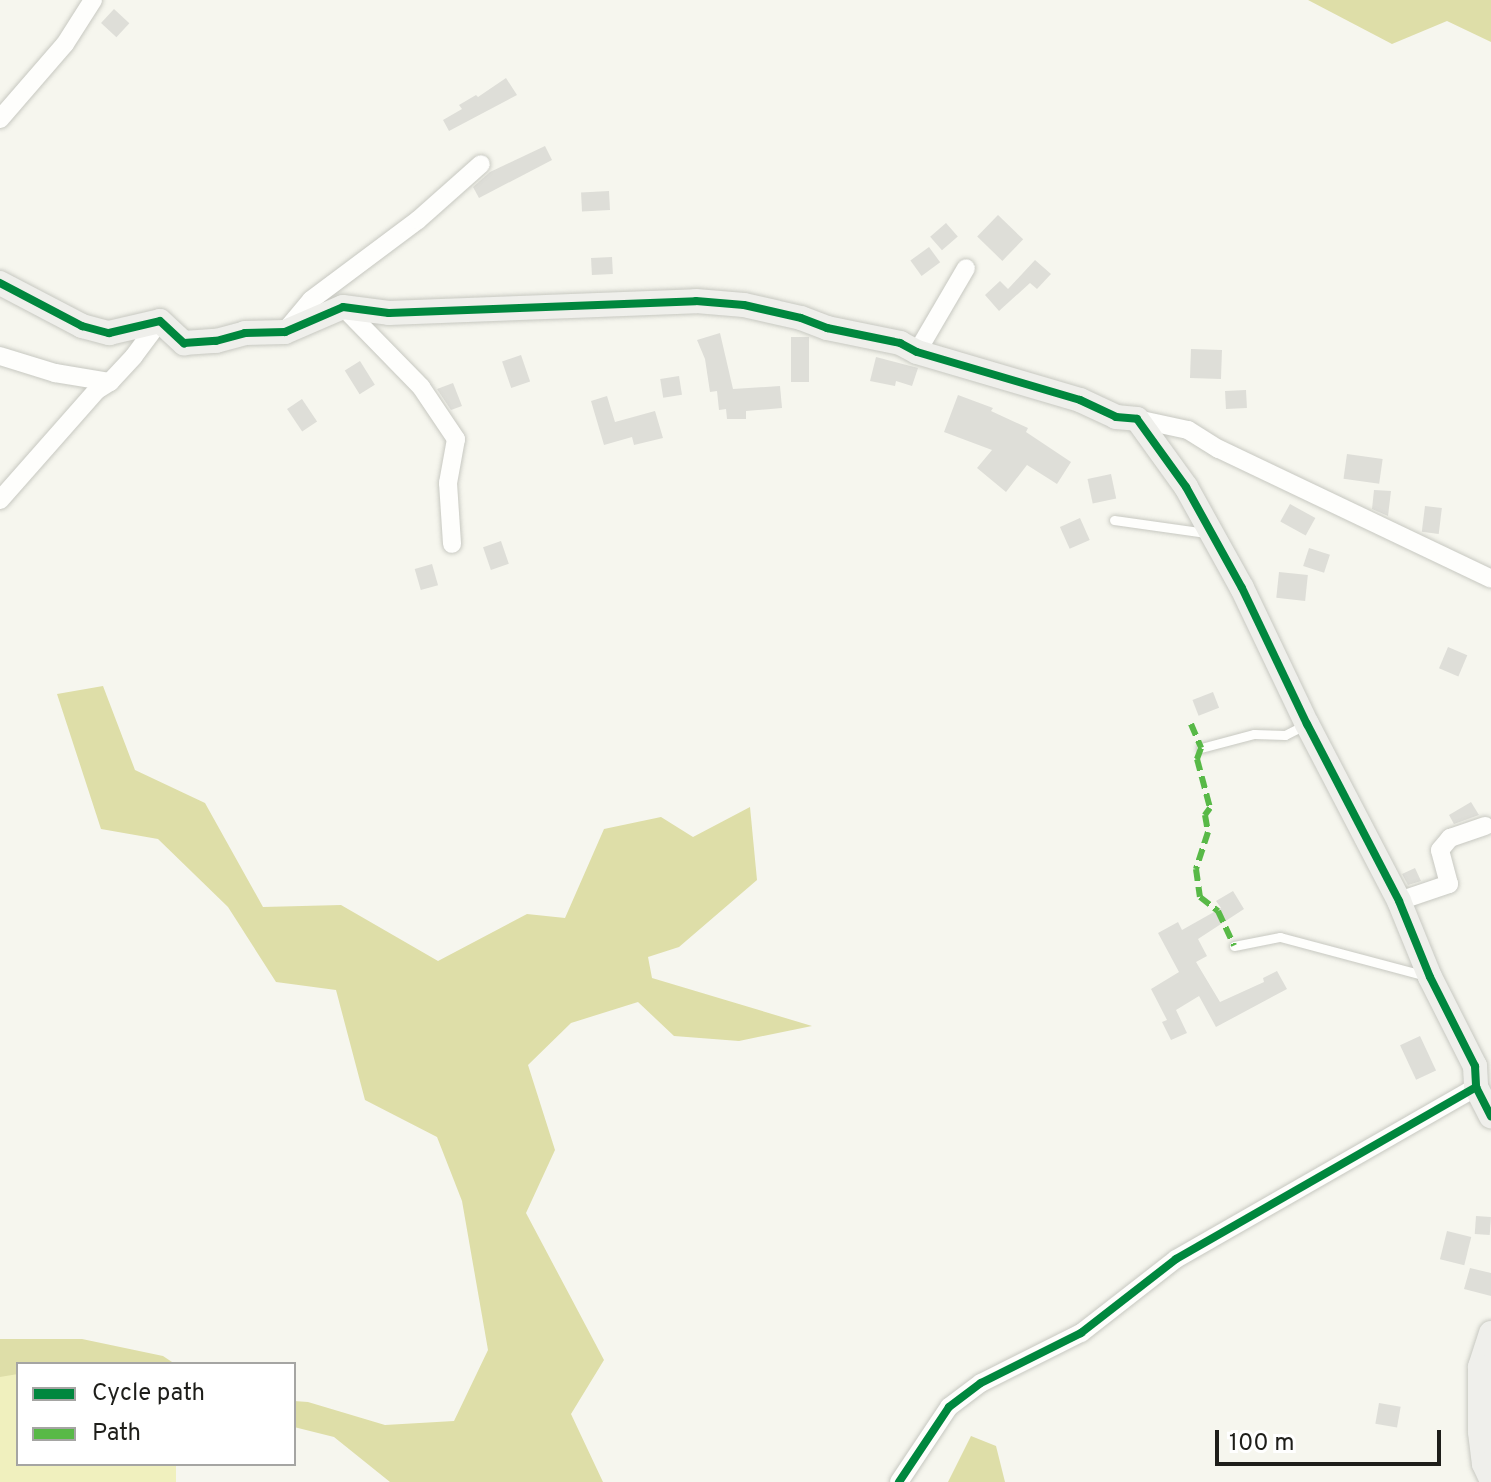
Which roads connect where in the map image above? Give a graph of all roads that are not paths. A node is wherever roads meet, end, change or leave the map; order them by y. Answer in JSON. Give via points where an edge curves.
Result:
{"nodes":[{"id":1,"x":93,"y":0,"type":"edge"},
{"id":2,"x":0,"y":119,"type":"edge"},
{"id":3,"x":481,"y":164,"type":"dead end"},
{"id":4,"x":966,"y":268,"type":"dead end"},
{"id":5,"x":0,"y":283,"type":"edge"},
{"id":6,"x":343,"y":307,"type":"junction"},
{"id":7,"x":160,"y":321,"type":"junction"},
{"id":8,"x":285,"y":332,"type":"junction"},
{"id":9,"x":917,"y":352,"type":"junction"},
{"id":10,"x":0,"y":356,"type":"edge"},
{"id":11,"x":110,"y":382,"type":"junction"},
{"id":12,"x":1137,"y":419,"type":"junction"},
{"id":13,"x":0,"y":499,"type":"edge"},
{"id":14,"x":1114,"y":520,"type":"dead end"},
{"id":15,"x":1211,"y":534,"type":"junction"},
{"id":16,"x":452,"y":544,"type":"dead end"},
{"id":17,"x":1491,"y":579,"type":"edge"},
{"id":18,"x":1307,"y":724,"type":"junction"},
{"id":19,"x":1201,"y":748,"type":"dead end"},
{"id":20,"x":1485,"y":826,"type":"dead end"},
{"id":21,"x":1399,"y":901,"type":"junction"},
{"id":22,"x":1234,"y":946,"type":"dead end"},
{"id":23,"x":1430,"y":977,"type":"junction"},
{"id":24,"x":1476,"y":1087,"type":"junction"},
{"id":25,"x":1491,"y":1116,"type":"edge"},
{"id":26,"x":1491,"y":1333,"type":"edge"},
{"id":27,"x":1486,"y":1374,"type":"edge"},
{"id":28,"x":1484,"y":1475,"type":"edge"},
{"id":29,"x":899,"y":1482,"type":"edge"}],
"edges":[{"from":1,"to":2,"type":"street","via":[[65,44]]},
{"from":3,"to":8,"type":"street","via":[[418,220],[311,300]]},
{"from":4,"to":9,"type":"street"},
{"from":5,"to":7,"type":"street","via":[[70,320],[109,333]]},
{"from":6,"to":8,"type":"street"},
{"from":6,"to":9,"type":"street","via":[[389,313],[696,301],[765,309],[900,343]]},
{"from":6,"to":16,"type":"street","via":[[421,387],[456,439],[447,494]]},
{"from":7,"to":8,"type":"street","via":[[184,343]]},
{"from":7,"to":11,"type":"street"},
{"from":9,"to":12,"type":"street","via":[[1080,400],[1116,417]]},
{"from":10,"to":11,"type":"street"},
{"from":11,"to":13,"type":"street"},
{"from":12,"to":15,"type":"street","via":[[1186,487]]},
{"from":12,"to":17,"type":"street","via":[[1188,430]]},
{"from":14,"to":15,"type":"lane"},
{"from":15,"to":18,"type":"street"},
{"from":18,"to":19,"type":"lane","via":[[1285,735],[1254,734]]},
{"from":18,"to":21,"type":"street"},
{"from":20,"to":21,"type":"street","via":[[1450,838],[1440,850],[1449,884]]},
{"from":21,"to":23,"type":"street"},
{"from":22,"to":23,"type":"lane","via":[[1280,937]]},
{"from":23,"to":24,"type":"street","via":[[1475,1066]]},
{"from":24,"to":25,"type":"street"},
{"from":24,"to":29,"type":"street","via":[[1176,1259],[1081,1333],[981,1383],[949,1407]]},
{"from":26,"to":27,"type":"street"},
{"from":27,"to":28,"type":"street"}]}
